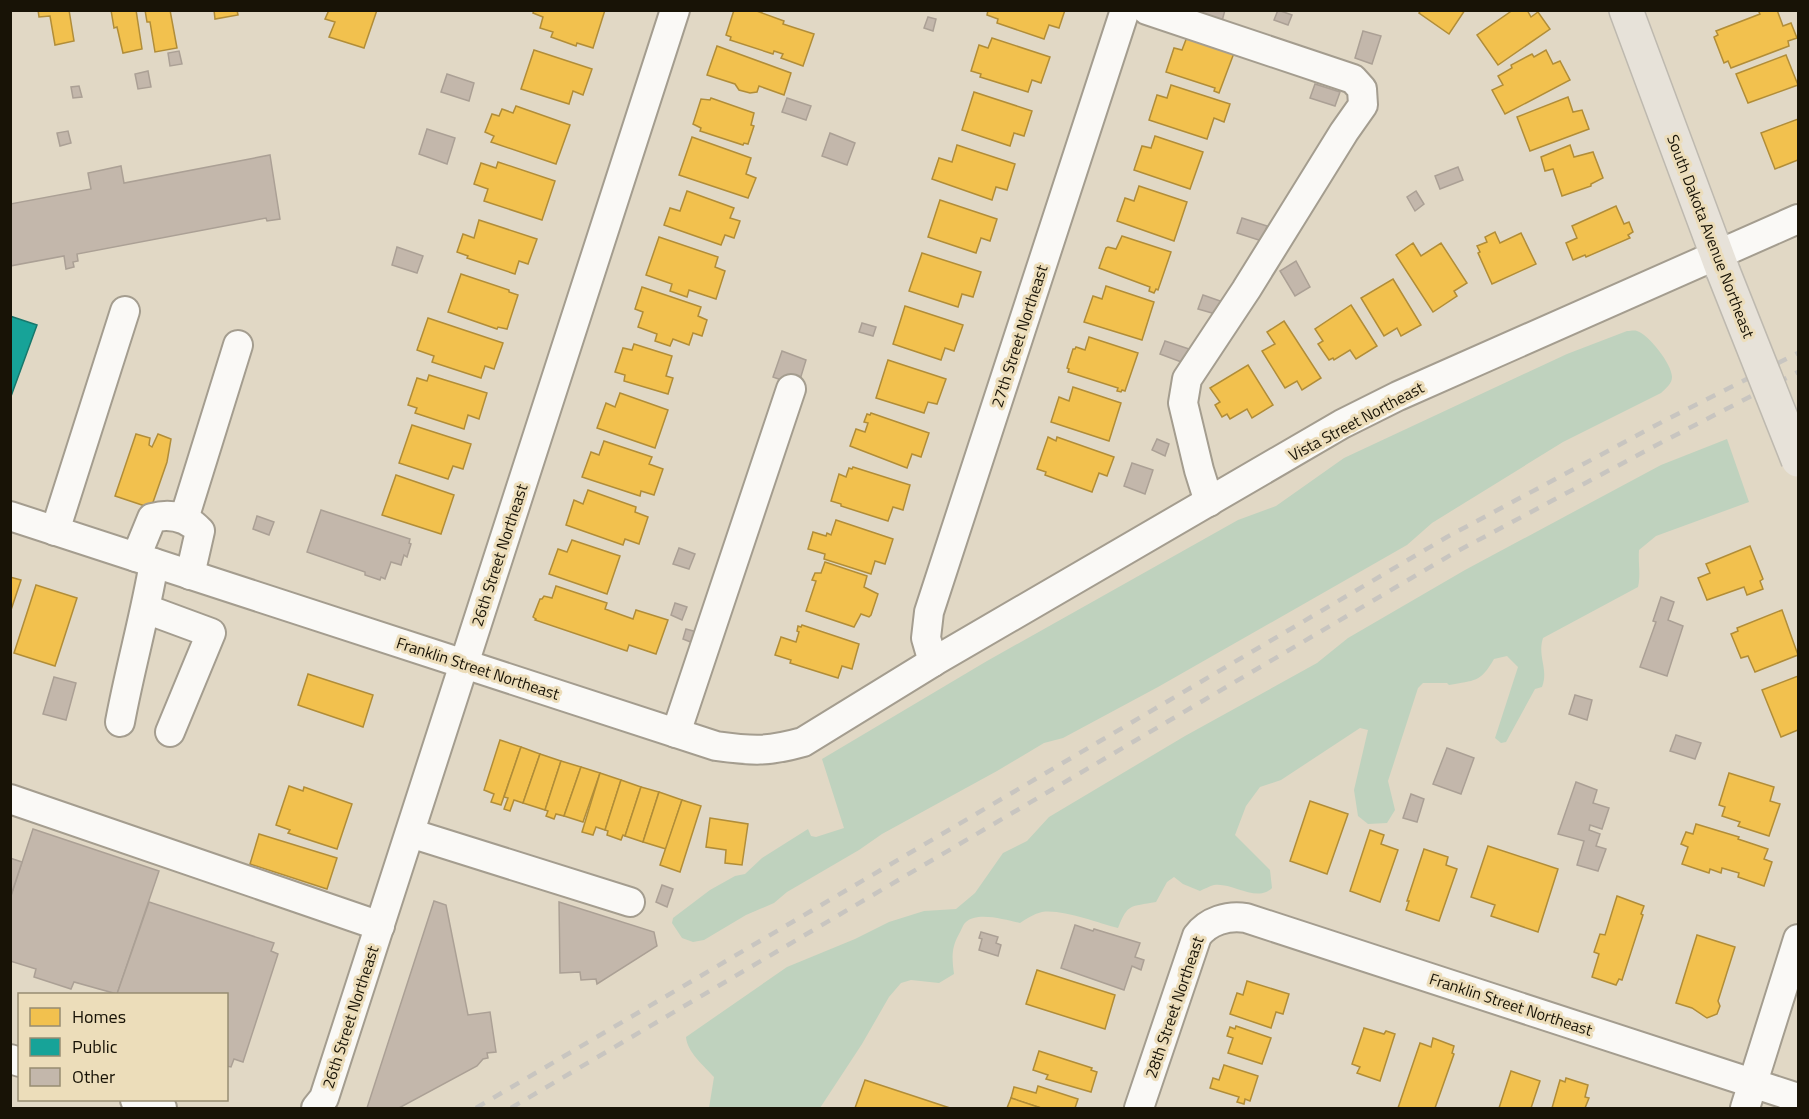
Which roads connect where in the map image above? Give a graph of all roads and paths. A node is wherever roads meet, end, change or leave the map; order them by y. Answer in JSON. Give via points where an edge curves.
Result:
{"nodes":[{"id":1,"x":675,"y":10,"type":"edge"},
{"id":2,"x":1125,"y":10,"type":"edge"},
{"id":3,"x":1147,"y":10,"type":"edge"},
{"id":4,"x":1626,"y":10,"type":"edge"},
{"id":5,"x":1798,"y":219,"type":"edge"},
{"id":6,"x":1719,"y":263,"type":"junction"},
{"id":7,"x":125,"y":311,"type":"dead end"},
{"id":8,"x":238,"y":345,"type":"dead end"},
{"id":9,"x":790,"y":389,"type":"dead end"},
{"id":10,"x":1798,"y":460,"type":"edge"},
{"id":11,"x":1209,"y":502,"type":"junction"},
{"id":12,"x":10,"y":516,"type":"edge"},
{"id":13,"x":184,"y":519,"type":"junction"},
{"id":14,"x":55,"y":531,"type":"junction"},
{"id":15,"x":145,"y":560,"type":"junction"},
{"id":16,"x":190,"y":575,"type":"junction"},
{"id":17,"x":147,"y":609,"type":"junction"},
{"id":18,"x":933,"y":662,"type":"junction"},
{"id":19,"x":464,"y":664,"type":"junction"},
{"id":20,"x":120,"y":722,"type":"dead end"},
{"id":21,"x":170,"y":732,"type":"dead end"},
{"id":22,"x":676,"y":733,"type":"junction"},
{"id":23,"x":10,"y":799,"type":"edge"},
{"id":24,"x":410,"y":833,"type":"junction"},
{"id":25,"x":630,"y":902,"type":"dead end"},
{"id":26,"x":1223,"y":918,"type":"joint"},
{"id":27,"x":380,"y":926,"type":"junction"},
{"id":28,"x":1798,"y":939,"type":"edge"},
{"id":29,"x":1749,"y":1096,"type":"edge"},
{"id":30,"x":1798,"y":1098,"type":"edge"},
{"id":31,"x":138,"y":1101,"type":"edge"},
{"id":32,"x":320,"y":1103,"type":"edge"},
{"id":33,"x":162,"y":1108,"type":"edge"},
{"id":34,"x":1139,"y":1108,"type":"edge"}],
"edges":[{"from":1,"to":19,"type":"street","name":"26th Street Northeast"},
{"from":2,"to":18,"type":"street","name":"27th Street Northeast","via":[[929,612],[926,638]]},
{"from":3,"to":11,"type":"street","via":[[1353,79],[1362,89],[1363,105],[1187,379],[1183,403]]},
{"from":4,"to":6,"type":"main road","name":"South Dakota Avenue Northeast"},
{"from":5,"to":6,"type":"street","name":"Vista Street Northeast"},
{"from":6,"to":10,"type":"main road","name":"South Dakota Avenue Northeast","bridge":true},
{"from":6,"to":11,"type":"street","name":"Vista Street Northeast","via":[[1370,409]]},
{"from":7,"to":14,"type":"street"},
{"from":8,"to":13,"type":"street"},
{"from":9,"to":22,"type":"street"},
{"from":11,"to":18,"type":"street","name":"Vista Street Northeast"},
{"from":12,"to":14,"type":"street","name":"Franklin Street Northeast"},
{"from":13,"to":15,"type":"street","via":[[166,514],[152,518]]},
{"from":13,"to":16,"type":"street","via":[[200,531]]},
{"from":14,"to":15,"type":"street","name":"Franklin Street Northeast"},
{"from":15,"to":16,"type":"street","name":"Franklin Street Northeast"},
{"from":15,"to":17,"type":"street"},
{"from":16,"to":19,"type":"street","name":"Franklin Street Northeast"},
{"from":17,"to":20,"type":"street"},
{"from":17,"to":21,"type":"street","via":[[211,633]]},
{"from":18,"to":22,"type":"street","name":"Franklin Street Northeast","via":[[803,742],[778,749],[753,752]]},
{"from":19,"to":22,"type":"street","name":"Franklin Street Northeast"},
{"from":19,"to":24,"type":"street","name":"26th Street Northeast"},
{"from":23,"to":27,"type":"street"},
{"from":24,"to":25,"type":"street"},
{"from":24,"to":27,"type":"street","name":"26th Street Northeast"},
{"from":26,"to":29,"type":"street","name":"Franklin Street Northeast","via":[[1246,918]]},
{"from":26,"to":34,"type":"street","name":"28th Street Northeast","via":[[1202,928],[1191,948]]},
{"from":27,"to":32,"type":"street","name":"26th Street Northeast"},
{"from":28,"to":29,"type":"street"},
{"from":29,"to":30,"type":"street","name":"Franklin Street Northeast"},
{"from":31,"to":33,"type":"street"}]}
